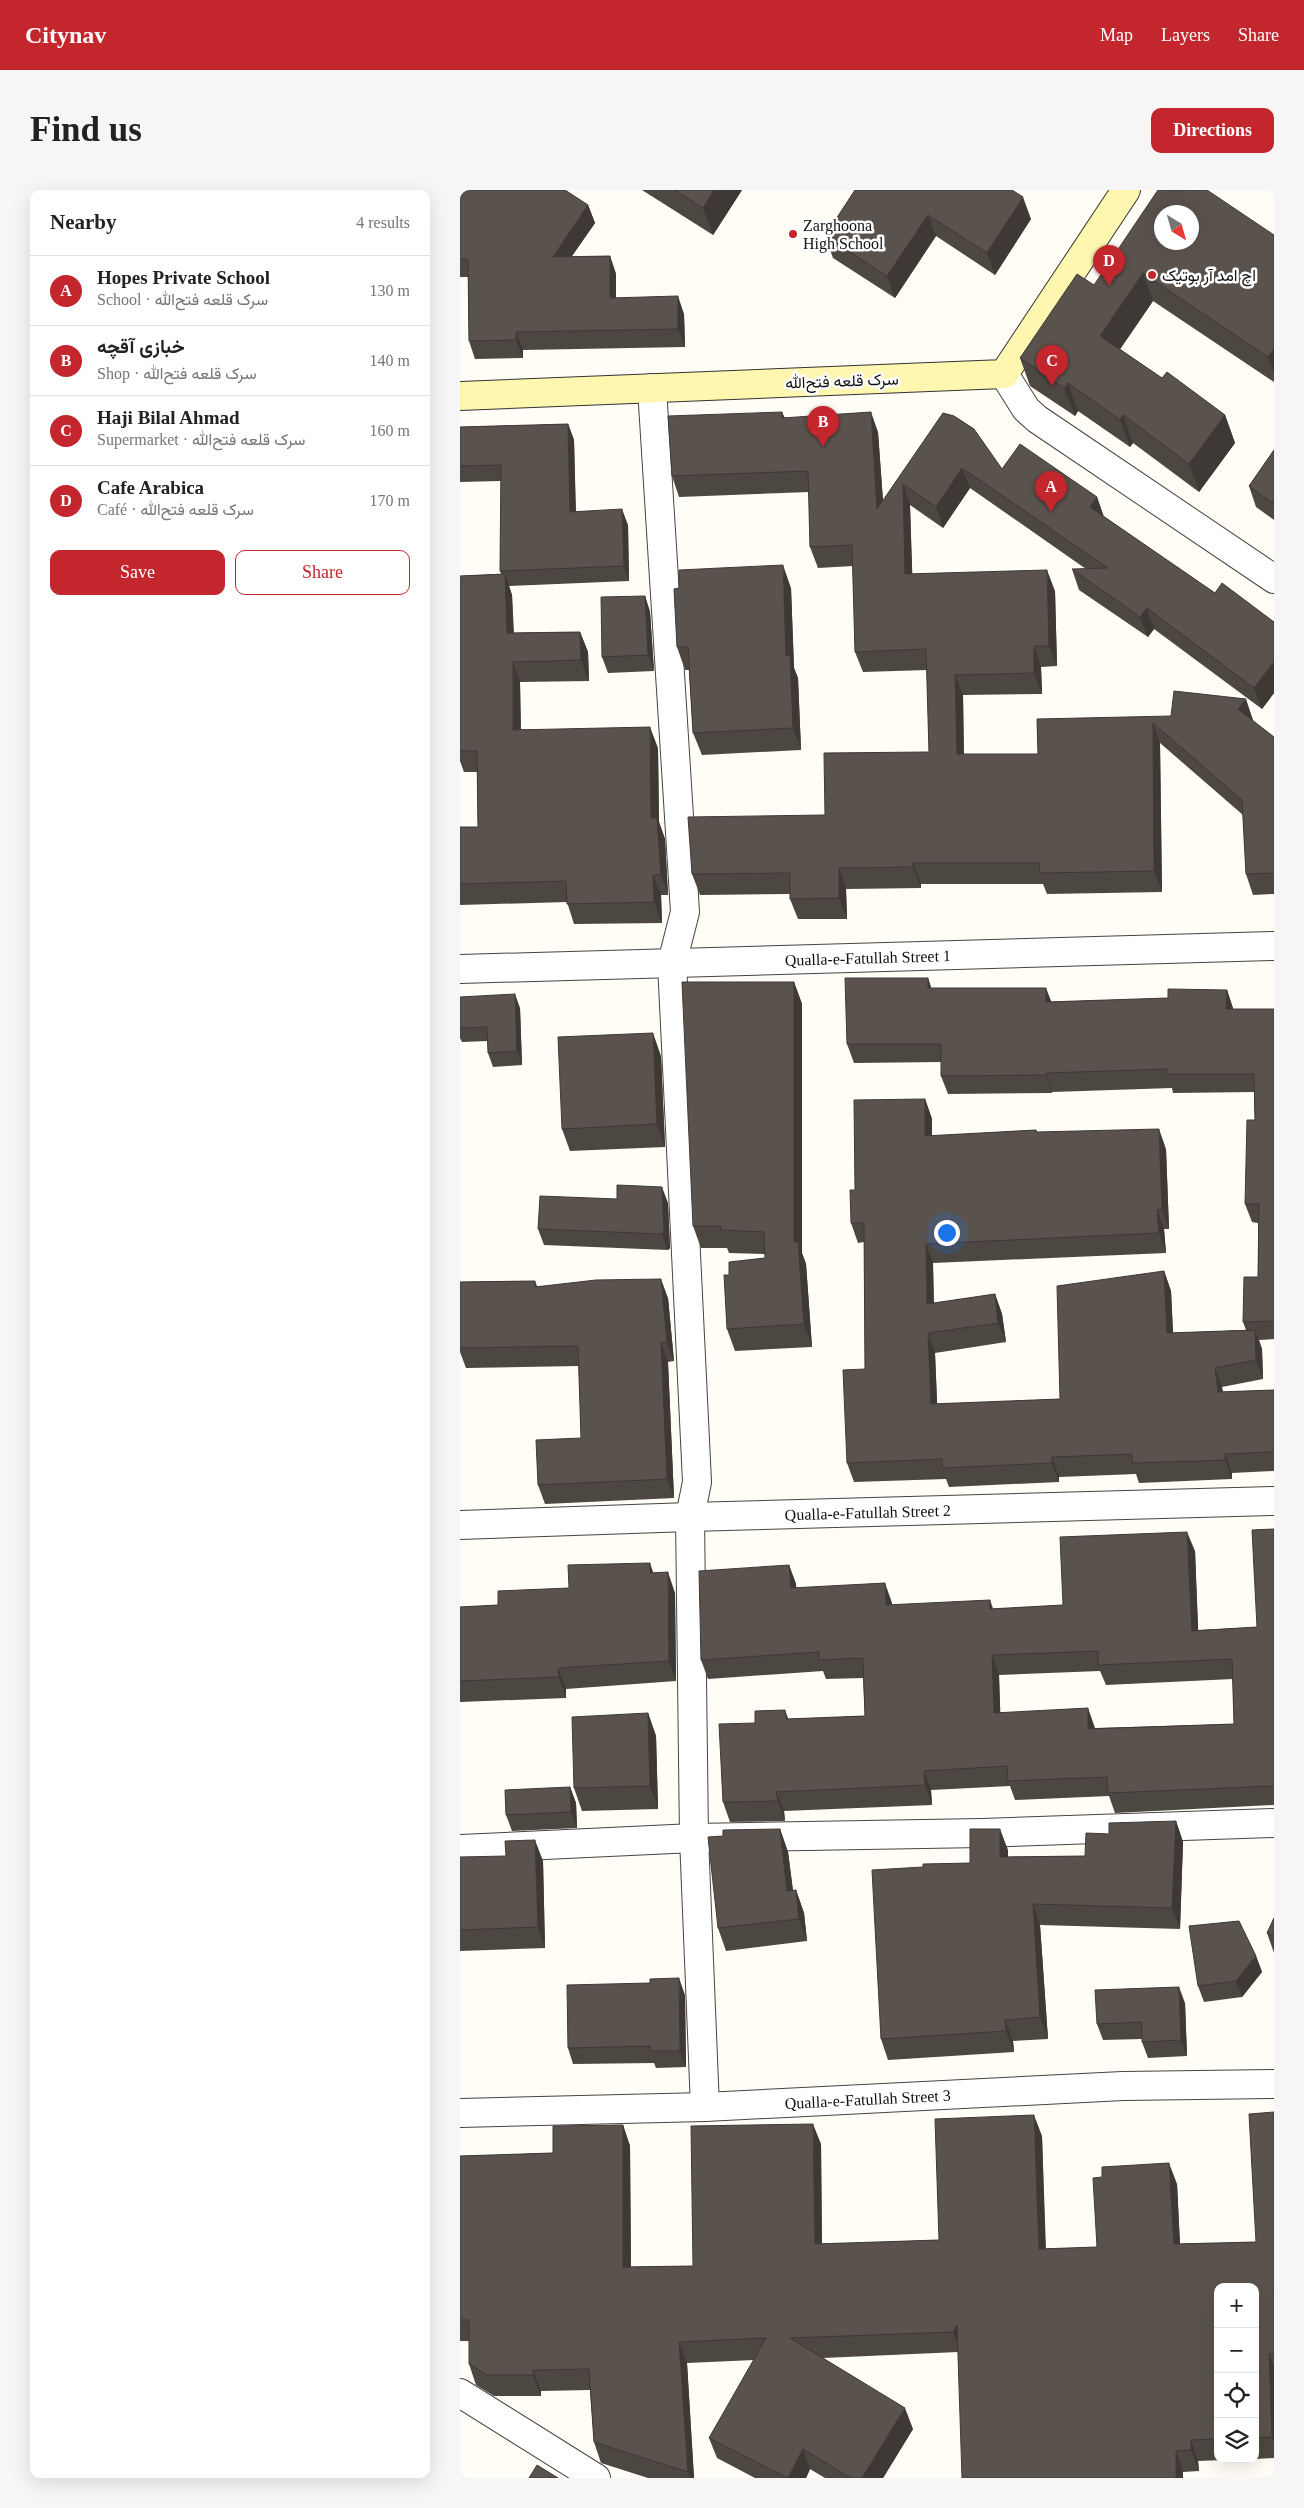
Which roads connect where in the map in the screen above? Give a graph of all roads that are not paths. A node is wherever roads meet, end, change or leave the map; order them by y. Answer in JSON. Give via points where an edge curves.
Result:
{"nodes":[{"id":1,"x":1126,"y":190,"type":"edge"},
{"id":2,"x":1004,"y":374,"type":"junction"},
{"id":3,"x":652,"y":388,"type":"junction"},
{"id":4,"x":460,"y":396,"type":"edge"},
{"id":5,"x":1274,"y":579,"type":"edge"},
{"id":6,"x":1274,"y":946,"type":"edge"},
{"id":7,"x":672,"y":963,"type":"junction"},
{"id":8,"x":460,"y":969,"type":"edge"},
{"id":9,"x":1274,"y":1501,"type":"edge"},
{"id":10,"x":690,"y":1517,"type":"junction"},
{"id":11,"x":460,"y":1525,"type":"edge"},
{"id":12,"x":1274,"y":1823,"type":"edge"},
{"id":13,"x":694,"y":1838,"type":"junction"},
{"id":14,"x":460,"y":1849,"type":"edge"},
{"id":15,"x":1274,"y":2084,"type":"edge"},
{"id":16,"x":705,"y":2107,"type":"junction"},
{"id":17,"x":460,"y":2113,"type":"edge"},
{"id":18,"x":460,"y":2393,"type":"edge"},
{"id":19,"x":596,"y":2478,"type":"edge"}],
"edges":[{"from":1,"to":2,"type":"main road"},
{"from":2,"to":3,"type":"main road","name":"سرک قلعه فتح‌الله"},
{"from":2,"to":5,"type":"street","via":[[1026,409],[1037,419]]},
{"from":3,"to":4,"type":"main road","name":"سرک قلعه فتح‌الله"},
{"from":3,"to":7,"type":"street","via":[[685,912]]},
{"from":6,"to":7,"type":"street","name":"Qualla-e-Fatullah Street 1"},
{"from":7,"to":8,"type":"street","name":"Qualla-e-Fatullah Street 1"},
{"from":7,"to":10,"type":"street","via":[[697,1482]]},
{"from":9,"to":10,"type":"street","name":"Qualla-e-Fatullah Street 2"},
{"from":10,"to":11,"type":"street","name":"Qualla-e-Fatullah Street 2"},
{"from":10,"to":13,"type":"street"},
{"from":12,"to":13,"type":"street"},
{"from":13,"to":14,"type":"street"},
{"from":13,"to":16,"type":"street"},
{"from":15,"to":16,"type":"street","name":"Qualla-e-Fatullah Street 3","via":[[1123,2086]]},
{"from":16,"to":17,"type":"street","name":"Qualla-e-Fatullah Street 3"},
{"from":18,"to":19,"type":"street"}]}
